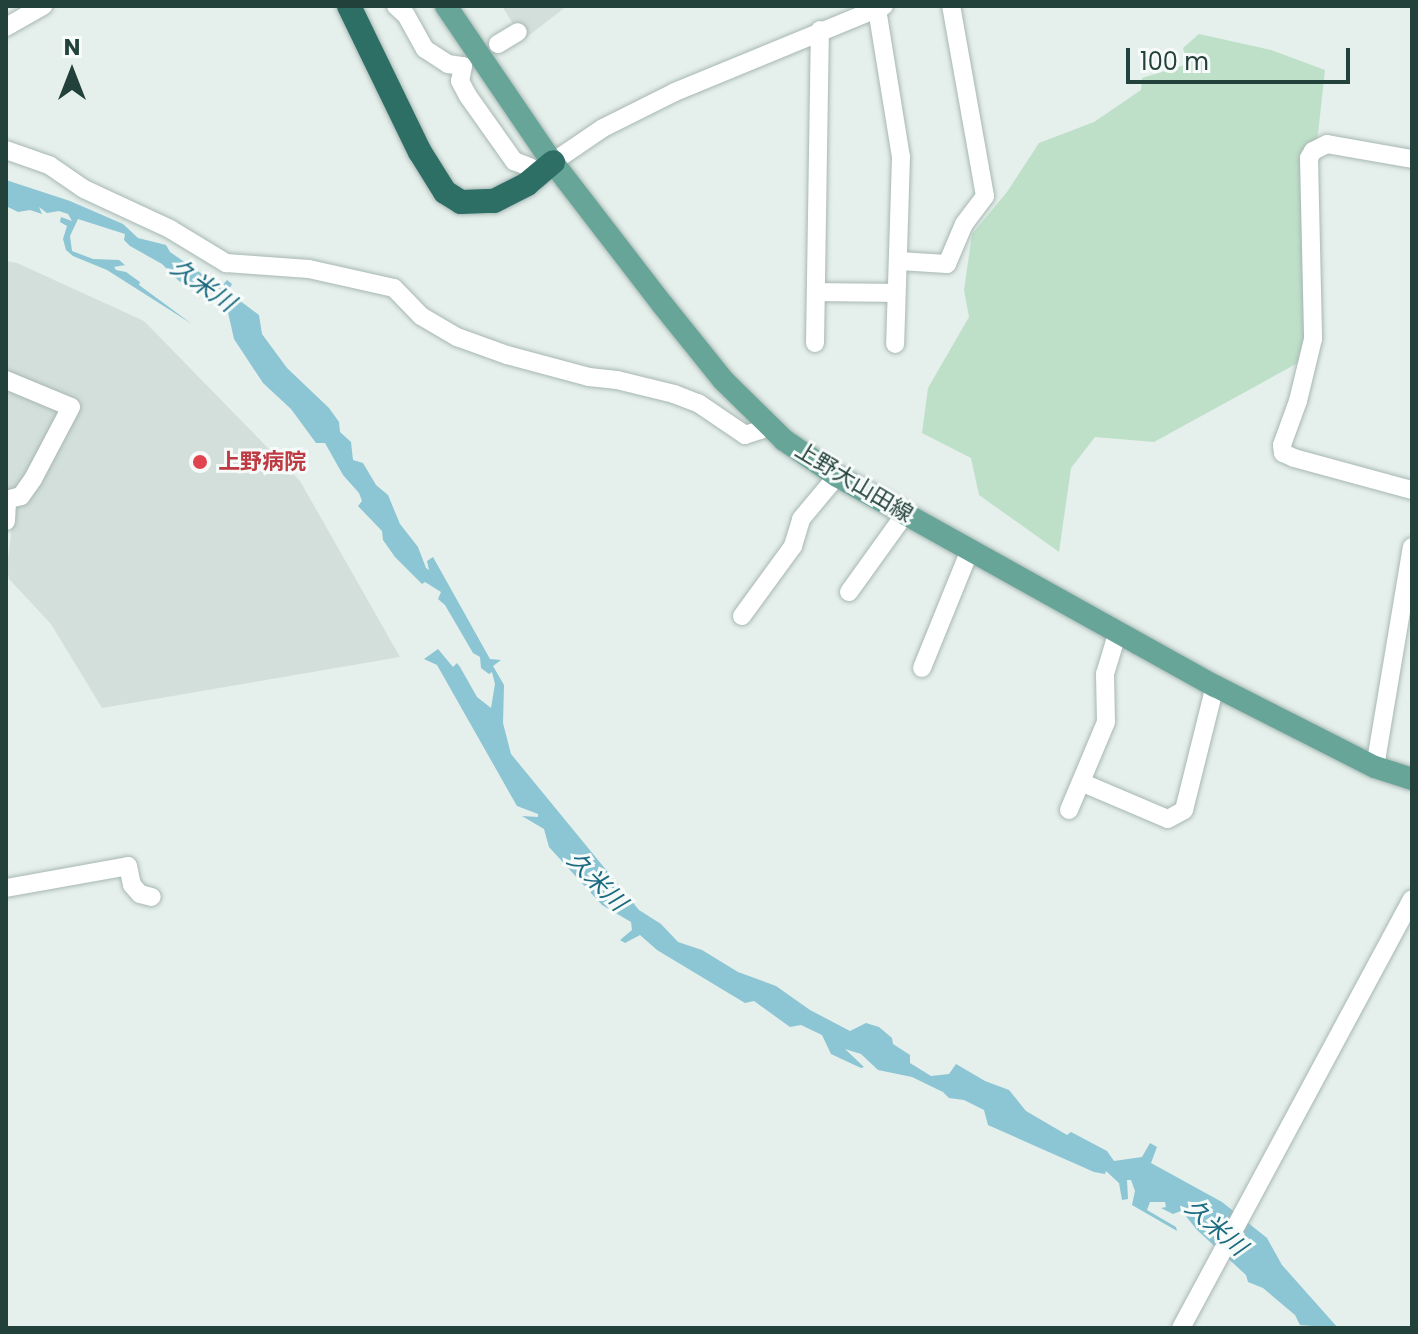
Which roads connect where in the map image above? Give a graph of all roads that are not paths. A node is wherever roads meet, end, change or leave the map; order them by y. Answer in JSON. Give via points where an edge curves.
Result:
{"nodes":[{"id":1,"x":43,"y":6,"type":"edge"},
{"id":2,"x":349,"y":6,"type":"edge"},
{"id":3,"x":363,"y":6,"type":"edge"},
{"id":4,"x":396,"y":6,"type":"edge"},
{"id":5,"x":446,"y":6,"type":"edge"},
{"id":6,"x":951,"y":6,"type":"edge"},
{"id":7,"x":880,"y":7,"type":"edge"},
{"id":8,"x":6,"y":27,"type":"edge"},
{"id":9,"x":820,"y":30,"type":"junction"},
{"id":10,"x":518,"y":32,"type":"dead end"},
{"id":11,"x":498,"y":44,"type":"dead end"},
{"id":12,"x":6,"y":150,"type":"edge"},
{"id":13,"x":1412,"y":159,"type":"edge"},
{"id":14,"x":543,"y":162,"type":"junction"},
{"id":15,"x":899,"y":261,"type":"junction"},
{"id":16,"x":818,"y":292,"type":"junction"},
{"id":17,"x":896,"y":293,"type":"junction"},
{"id":18,"x":815,"y":343,"type":"dead end"},
{"id":19,"x":895,"y":344,"type":"dead end"},
{"id":20,"x":6,"y":380,"type":"edge"},
{"id":21,"x":766,"y":422,"type":"junction"},
{"id":22,"x":837,"y":476,"type":"junction"},
{"id":23,"x":1412,"y":490,"type":"edge"},
{"id":24,"x":7,"y":500,"type":"edge"},
{"id":25,"x":905,"y":514,"type":"junction"},
{"id":26,"x":6,"y":521,"type":"edge"},
{"id":27,"x":1412,"y":547,"type":"edge"},
{"id":28,"x":970,"y":550,"type":"junction"},
{"id":29,"x":849,"y":592,"type":"dead end"},
{"id":30,"x":742,"y":616,"type":"dead end"},
{"id":31,"x":1118,"y":631,"type":"junction"},
{"id":32,"x":922,"y":668,"type":"dead end"},
{"id":33,"x":1215,"y":686,"type":"junction"},
{"id":34,"x":1375,"y":767,"type":"junction"},
{"id":35,"x":1412,"y":779,"type":"edge"},
{"id":36,"x":1083,"y":783,"type":"junction"},
{"id":37,"x":1069,"y":810,"type":"dead end"},
{"id":38,"x":6,"y":888,"type":"edge"},
{"id":39,"x":152,"y":897,"type":"dead end"},
{"id":40,"x":1412,"y":899,"type":"edge"},
{"id":41,"x":1181,"y":1328,"type":"edge"}],
"edges":[{"from":1,"to":8,"type":"street"},
{"from":2,"to":14,"type":"highway","via":[[445,192],[461,202],[494,201],[527,184]]},
{"from":3,"to":14,"type":"highway","via":[[453,178],[468,186],[489,186]]},
{"from":4,"to":14,"type":"street","via":[[425,49],[448,64],[463,66],[460,81],[468,96],[514,161]]},
{"from":5,"to":14,"type":"main road","name":"上野大山田線"},
{"from":6,"to":15,"type":"street","via":[[985,196],[964,224],[947,264]]},
{"from":7,"to":9,"type":"street"},
{"from":7,"to":15,"type":"street","via":[[901,157]]},
{"from":9,"to":14,"type":"street","via":[[675,92]]},
{"from":9,"to":16,"type":"street"},
{"from":10,"to":11,"type":"street"},
{"from":12,"to":21,"type":"street","via":[[49,165],[84,189],[170,229],[226,263],[309,269],[394,288],[421,316],[494,351],[674,394],[698,403],[745,435]]},
{"from":13,"to":23,"type":"street","via":[[1327,144],[1309,158],[1313,339],[1282,445],[1283,453],[1294,458]]},
{"from":14,"to":21,"type":"main road","name":"上野大山田線","via":[[723,380]]},
{"from":15,"to":17,"type":"street"},
{"from":16,"to":17,"type":"street"},
{"from":16,"to":18,"type":"street"},
{"from":17,"to":19,"type":"street"},
{"from":20,"to":24,"type":"street","via":[[71,407],[33,479],[21,496]]},
{"from":21,"to":22,"type":"main road","name":"上野大山田線"},
{"from":22,"to":25,"type":"main road","name":"上野大山田線"},
{"from":22,"to":30,"type":"street","via":[[801,519],[793,546]]},
{"from":24,"to":26,"type":"street"},
{"from":25,"to":28,"type":"main road","name":"上野大山田線"},
{"from":25,"to":29,"type":"street"},
{"from":27,"to":34,"type":"street"},
{"from":28,"to":31,"type":"main road","name":"上野大山田線"},
{"from":28,"to":32,"type":"street"},
{"from":31,"to":33,"type":"main road","name":"上野大山田線"},
{"from":31,"to":36,"type":"street","via":[[1105,674],[1106,722]]},
{"from":33,"to":34,"type":"main road","name":"上野大山田線"},
{"from":33,"to":36,"type":"street","via":[[1184,810],[1168,819]]},
{"from":34,"to":35,"type":"main road","name":"上野大山田線"},
{"from":36,"to":37,"type":"street"},
{"from":38,"to":39,"type":"street","via":[[128,866],[132,885]]},
{"from":40,"to":41,"type":"street"}]}
